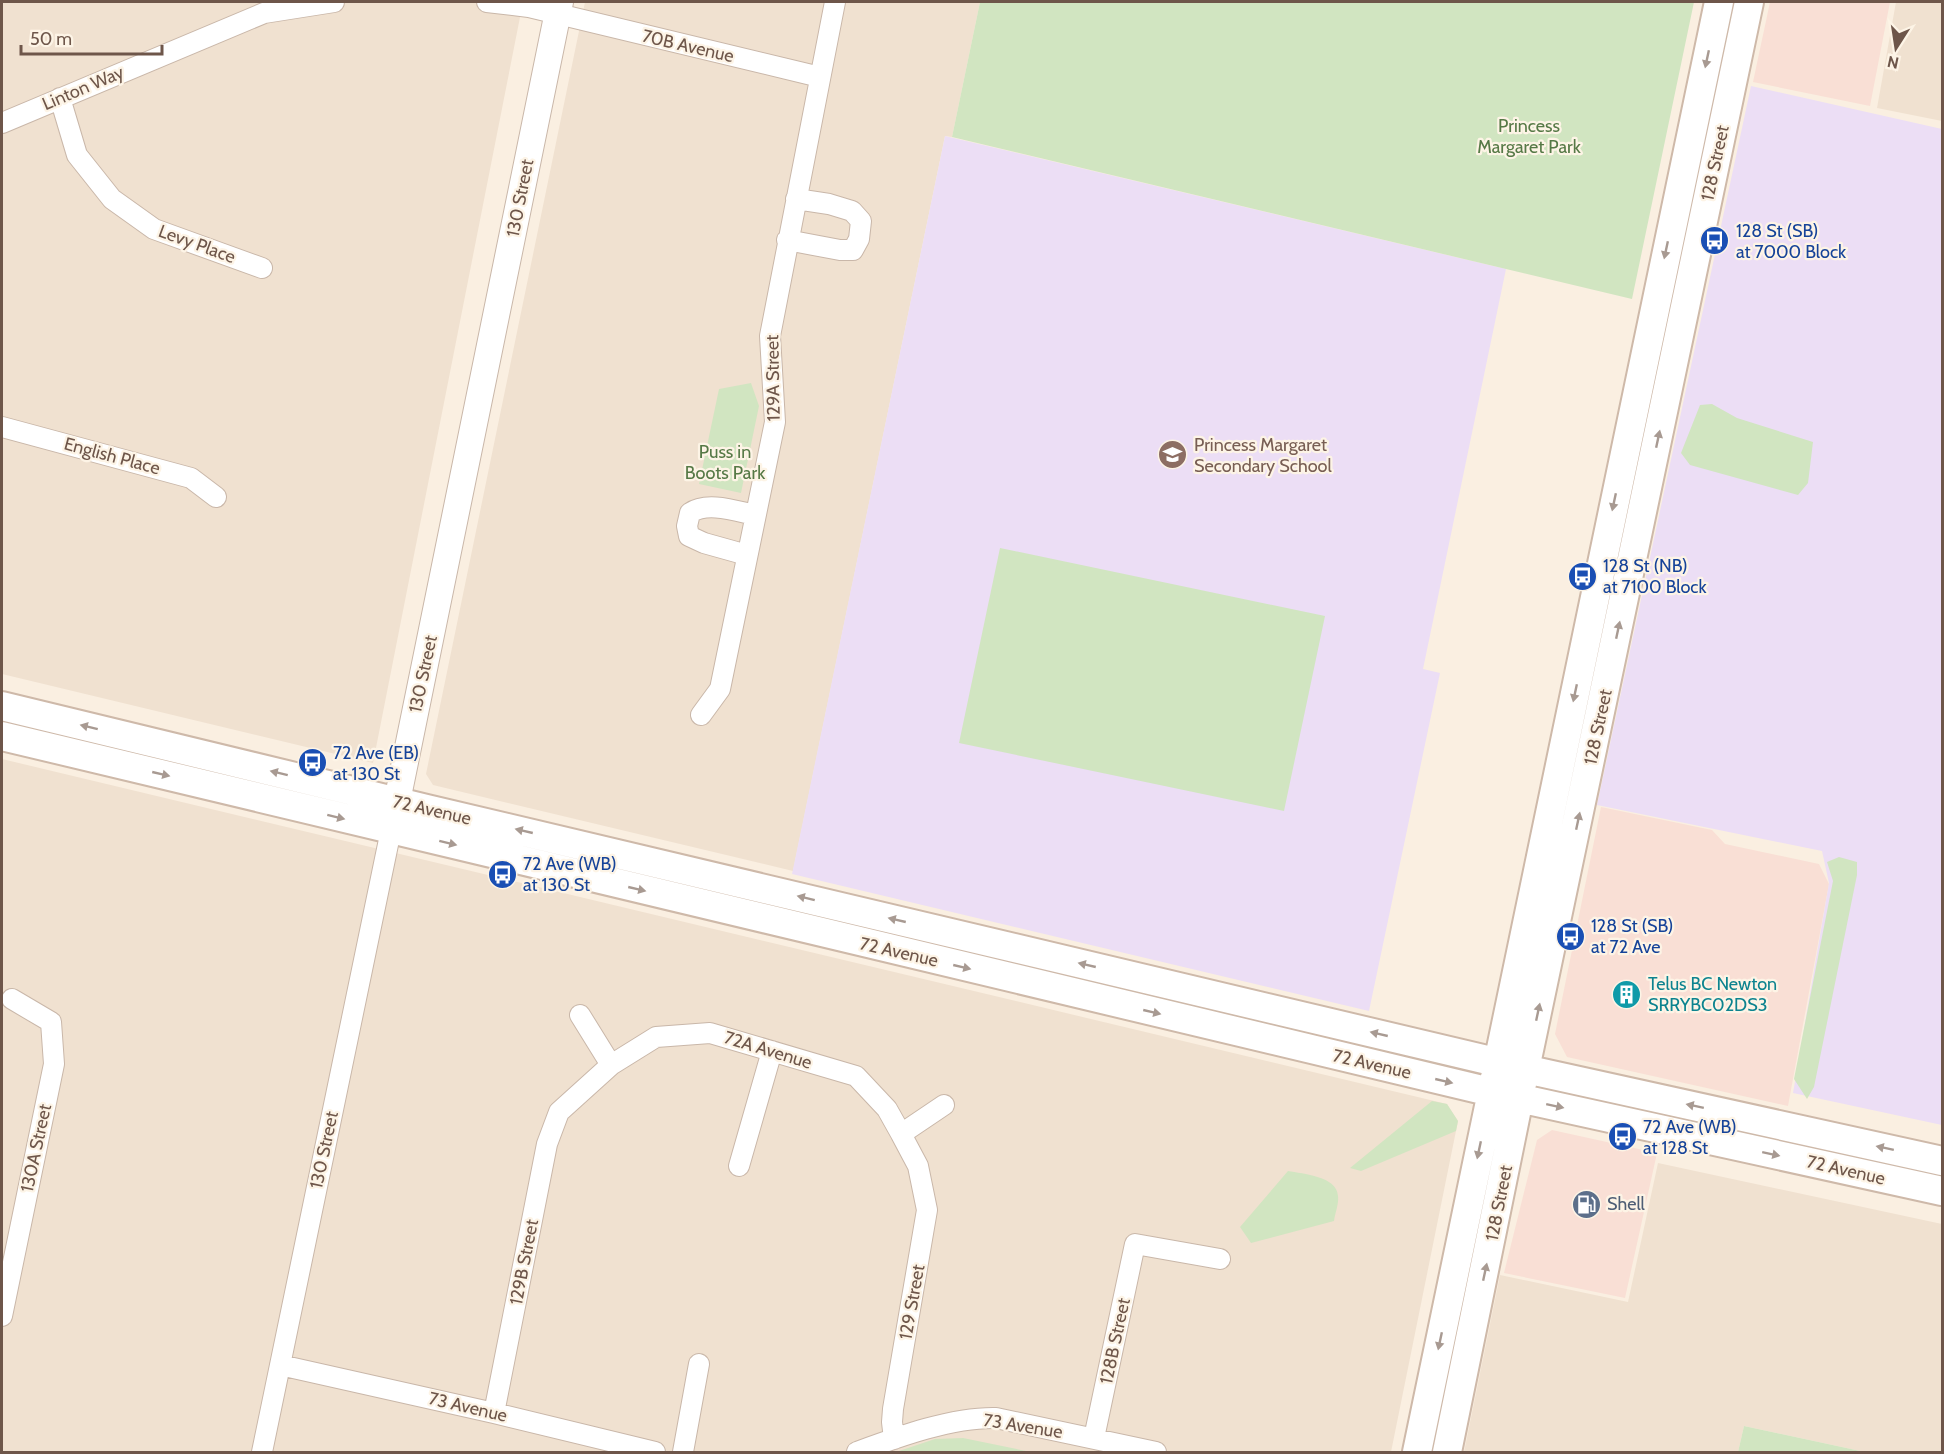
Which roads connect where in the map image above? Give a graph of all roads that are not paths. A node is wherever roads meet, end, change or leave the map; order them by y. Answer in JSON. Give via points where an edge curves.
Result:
{"nodes":[{"id":1,"x":334,"y":2,"type":"edge"},
{"id":2,"x":487,"y":2,"type":"edge"},
{"id":3,"x":835,"y":2,"type":"edge"},
{"id":4,"x":1719,"y":2,"type":"edge"},
{"id":5,"x":1749,"y":2,"type":"edge"},
{"id":6,"x":559,"y":8,"type":"edge"},
{"id":7,"x":820,"y":77,"type":"junction"},
{"id":8,"x":60,"y":98,"type":"junction"},
{"id":9,"x":2,"y":123,"type":"edge"},
{"id":10,"x":796,"y":199,"type":"junction"},
{"id":11,"x":787,"y":240,"type":"junction"},
{"id":12,"x":262,"y":268,"type":"dead end"},
{"id":13,"x":2,"y":427,"type":"edge"},
{"id":14,"x":216,"y":497,"type":"dead end"},
{"id":15,"x":755,"y":515,"type":"junction"},
{"id":16,"x":747,"y":555,"type":"junction"},
{"id":17,"x":2,"y":706,"type":"edge"},
{"id":18,"x":701,"y":715,"type":"dead end"},
{"id":19,"x":2,"y":736,"type":"edge"},
{"id":20,"x":397,"y":801,"type":"junction"},
{"id":21,"x":391,"y":830,"type":"junction"},
{"id":22,"x":863,"y":912,"type":"junction"},
{"id":23,"x":803,"y":929,"type":"junction"},
{"id":24,"x":12,"y":999,"type":"dead end"},
{"id":25,"x":580,"y":1015,"type":"dead end"},
{"id":26,"x":772,"y":1051,"type":"junction"},
{"id":27,"x":1497,"y":1062,"type":"junction"},
{"id":28,"x":611,"y":1065,"type":"junction"},
{"id":29,"x":1525,"y":1069,"type":"junction"},
{"id":30,"x":1491,"y":1092,"type":"junction"},
{"id":31,"x":1520,"y":1098,"type":"junction"},
{"id":32,"x":944,"y":1105,"type":"dead end"},
{"id":33,"x":559,"y":1112,"type":"joint"},
{"id":34,"x":901,"y":1134,"type":"junction"},
{"id":35,"x":1942,"y":1161,"type":"edge"},
{"id":36,"x":740,"y":1166,"type":"dead end"},
{"id":37,"x":918,"y":1166,"type":"joint"},
{"id":38,"x":1942,"y":1191,"type":"edge"},
{"id":39,"x":1220,"y":1259,"type":"dead end"},
{"id":40,"x":2,"y":1306,"type":"edge"},
{"id":41,"x":699,"y":1364,"type":"dead end"},
{"id":42,"x":280,"y":1365,"type":"junction"},
{"id":43,"x":494,"y":1413,"type":"junction"},
{"id":44,"x":1094,"y":1438,"type":"junction"},
{"id":45,"x":894,"y":1439,"type":"junction"},
{"id":46,"x":262,"y":1452,"type":"edge"},
{"id":47,"x":655,"y":1452,"type":"edge"},
{"id":48,"x":683,"y":1452,"type":"edge"},
{"id":49,"x":857,"y":1452,"type":"edge"},
{"id":50,"x":1156,"y":1452,"type":"edge"},
{"id":51,"x":1417,"y":1452,"type":"edge"},
{"id":52,"x":1447,"y":1452,"type":"edge"}],
"edges":[{"from":1,"to":8,"type":"street","name":"Linton Way","via":[[264,13]]},
{"from":2,"to":6,"type":"street"},
{"from":3,"to":7,"type":"street","name":"129A Street"},
{"from":4,"to":27,"type":"main road","name":"128 Street","one_way":true},
{"from":29,"to":5,"type":"main road","name":"128 Street","one_way":true},
{"from":6,"to":7,"type":"street","name":"70B Avenue"},
{"from":6,"to":20,"type":"street","name":"130 Street"},
{"from":7,"to":10,"type":"street","name":"129A Street"},
{"from":8,"to":9,"type":"street","name":"Linton Way"},
{"from":8,"to":12,"type":"street","name":"Levy Place","via":[[77,155],[112,199],[154,229]]},
{"from":10,"to":11,"type":"street","name":"129A Street"},
{"from":10,"to":11,"type":"street","via":[[852,211],[861,221],[859,239],[853,250]]},
{"from":11,"to":15,"type":"street","name":"129A Street","via":[[770,336],[775,422]]},
{"from":13,"to":14,"type":"street","name":"English Place","via":[[191,478]]},
{"from":15,"to":16,"type":"street","name":"129A Street"},
{"from":15,"to":16,"type":"street","via":[[697,508],[690,513],[687,526],[689,536]]},
{"from":16,"to":18,"type":"street","name":"129A Street","via":[[720,689]]},
{"from":20,"to":17,"type":"main road","name":"72 Avenue","one_way":true},
{"from":19,"to":21,"type":"main road","name":"72 Avenue","one_way":true},
{"from":20,"to":21,"type":"street","name":"130 Street"},
{"from":22,"to":20,"type":"main road","name":"72 Avenue","one_way":true},
{"from":21,"to":23,"type":"main road","name":"72 Avenue","one_way":true},
{"from":21,"to":42,"type":"street","name":"130 Street"},
{"from":22,"to":23,"type":"main road","name":"72 Avenue","via":[[843,922],[824,921]]},
{"from":27,"to":22,"type":"main road","name":"72 Avenue","one_way":true},
{"from":23,"to":30,"type":"main road","name":"72 Avenue","one_way":true},
{"from":24,"to":40,"type":"street","name":"130A Street","via":[[51,1022],[54,1064]]},
{"from":25,"to":28,"type":"street"},
{"from":26,"to":28,"type":"street","name":"72A Avenue","via":[[710,1033],[666,1036],[656,1037]]},
{"from":26,"to":34,"type":"street","name":"72A Avenue","via":[[856,1076],[887,1109]]},
{"from":26,"to":36,"type":"street"},
{"from":27,"to":29,"type":"main road","name":"72 Avenue"},
{"from":27,"to":30,"type":"main road","name":"128 Street"},
{"from":28,"to":33,"type":"street","name":"72A Avenue"},
{"from":29,"to":31,"type":"main road","name":"128 Street"},
{"from":35,"to":29,"type":"main road","name":"72 Avenue","one_way":true},
{"from":30,"to":31,"type":"main road","name":"72 Avenue"},
{"from":30,"to":51,"type":"main road","name":"128 Street","one_way":true},
{"from":31,"to":38,"type":"main road","name":"72 Avenue","one_way":true},
{"from":52,"to":31,"type":"main road","name":"128 Street","one_way":true},
{"from":32,"to":34,"type":"street"},
{"from":33,"to":43,"type":"street","name":"129B Street","via":[[547,1144]]},
{"from":34,"to":37,"type":"street","name":"72A Avenue"},
{"from":37,"to":45,"type":"street","name":"129 Street","via":[[927,1210],[893,1409]]},
{"from":39,"to":44,"type":"street","name":"128B Street","via":[[1135,1244]]},
{"from":41,"to":48,"type":"street"},
{"from":42,"to":43,"type":"street","name":"73 Avenue"},
{"from":42,"to":46,"type":"street","name":"130 Street"},
{"from":43,"to":47,"type":"street","name":"73 Avenue"},
{"from":44,"to":45,"type":"street","name":"73 Avenue","via":[[982,1418]]},
{"from":44,"to":50,"type":"street","name":"73 Avenue"},
{"from":45,"to":49,"type":"street","name":"73 Avenue"}]}
